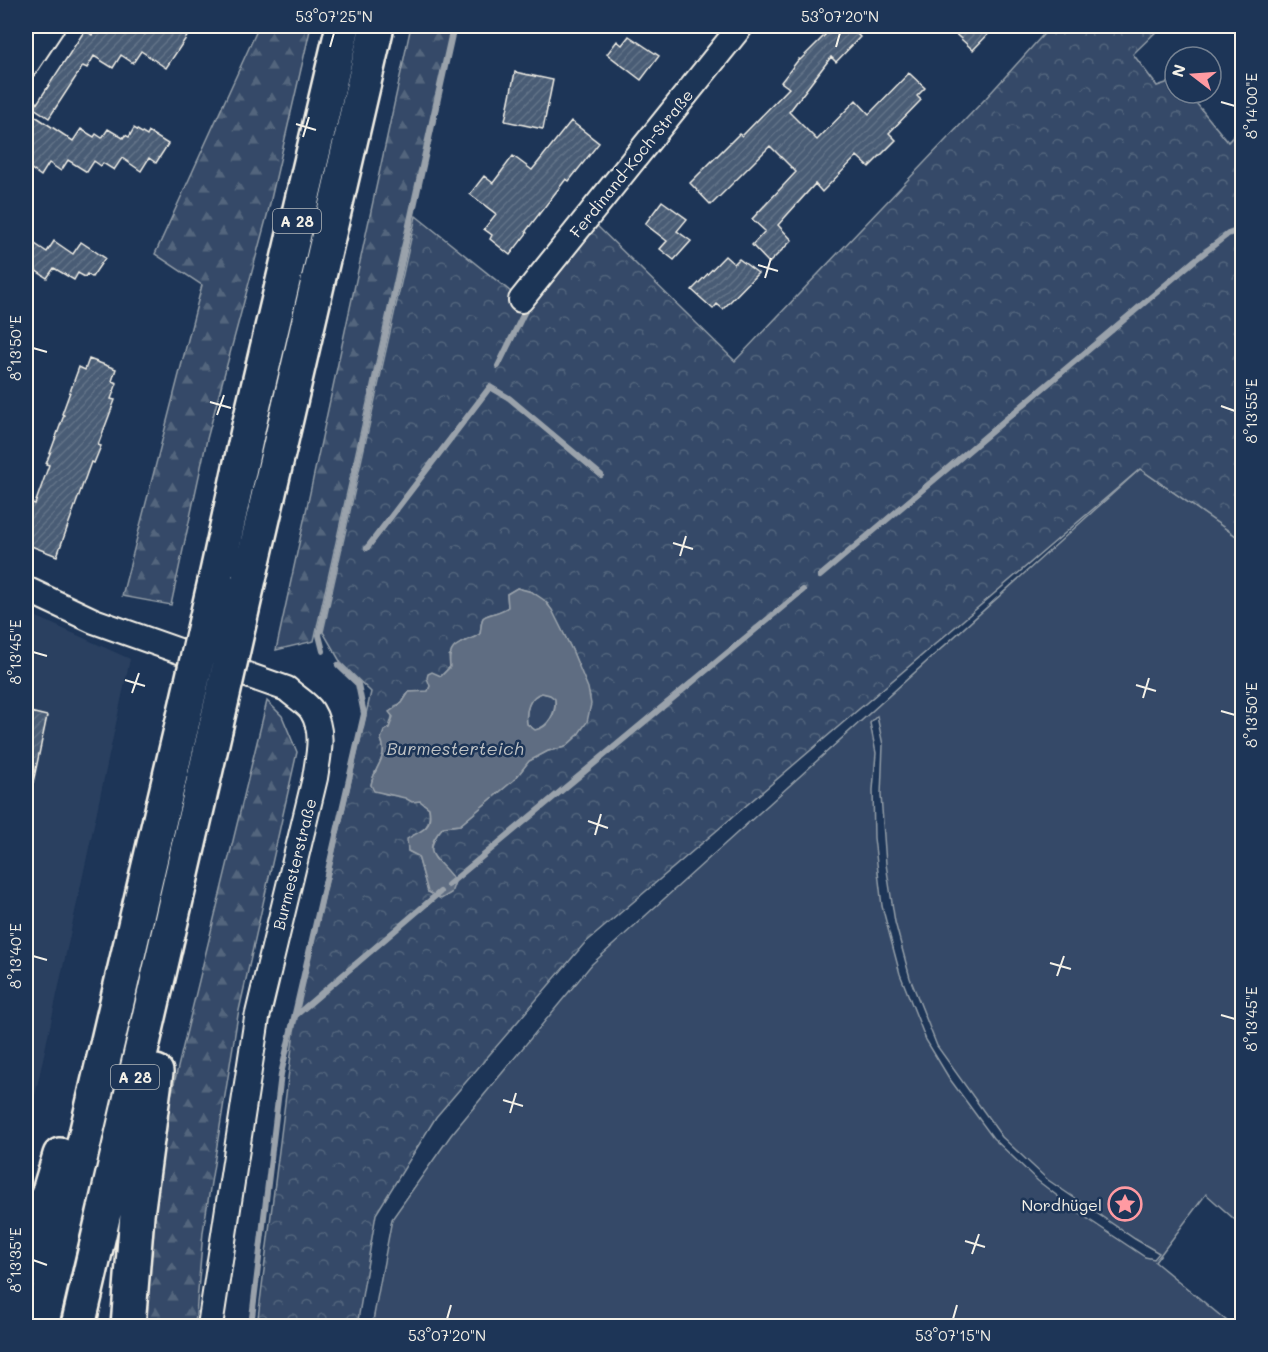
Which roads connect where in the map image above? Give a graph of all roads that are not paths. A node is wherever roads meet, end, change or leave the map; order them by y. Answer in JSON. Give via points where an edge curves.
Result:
{"nodes":[{"id":1,"x":51,"y":26,"type":"edge"},
{"id":2,"x":343,"y":26,"type":"edge"},
{"id":3,"x":377,"y":26,"type":"edge"},
{"id":4,"x":741,"y":26,"type":"edge"},
{"id":5,"x":26,"y":65,"type":"edge"},
{"id":6,"x":521,"y":300,"type":"dead end"},
{"id":7,"x":26,"y":588,"type":"edge"},
{"id":8,"x":190,"y":837,"type":"junction"},
{"id":9,"x":111,"y":1026,"type":"junction"},
{"id":10,"x":26,"y":1268,"type":"edge"},
{"id":11,"x":43,"y":1320,"type":"edge"},
{"id":12,"x":80,"y":1322,"type":"edge"},
{"id":13,"x":128,"y":1326,"type":"edge"},
{"id":14,"x":210,"y":1326,"type":"edge"}],
"edges":[{"from":1,"to":5,"type":"street"},
{"from":2,"to":9,"type":"highway","number":"A 28","bridge":true},
{"from":3,"to":8,"type":"highway","number":"A 28","bridge":true},
{"from":4,"to":6,"type":"street","name":"Ferdinand-Koch-Straße"},
{"from":7,"to":14,"type":"street","name":"Burmesterstraße","via":[[94,621],[286,689],[312,711],[318,726],[315,778],[256,1018]]},
{"from":8,"to":12,"type":"highway","number":"A 28"},
{"from":8,"to":13,"type":"highway","via":[[195,892],[156,1068],[137,1215]]},
{"from":9,"to":10,"type":"highway","via":[[84,1070]]},
{"from":9,"to":11,"type":"highway","number":"A 28"}]}
